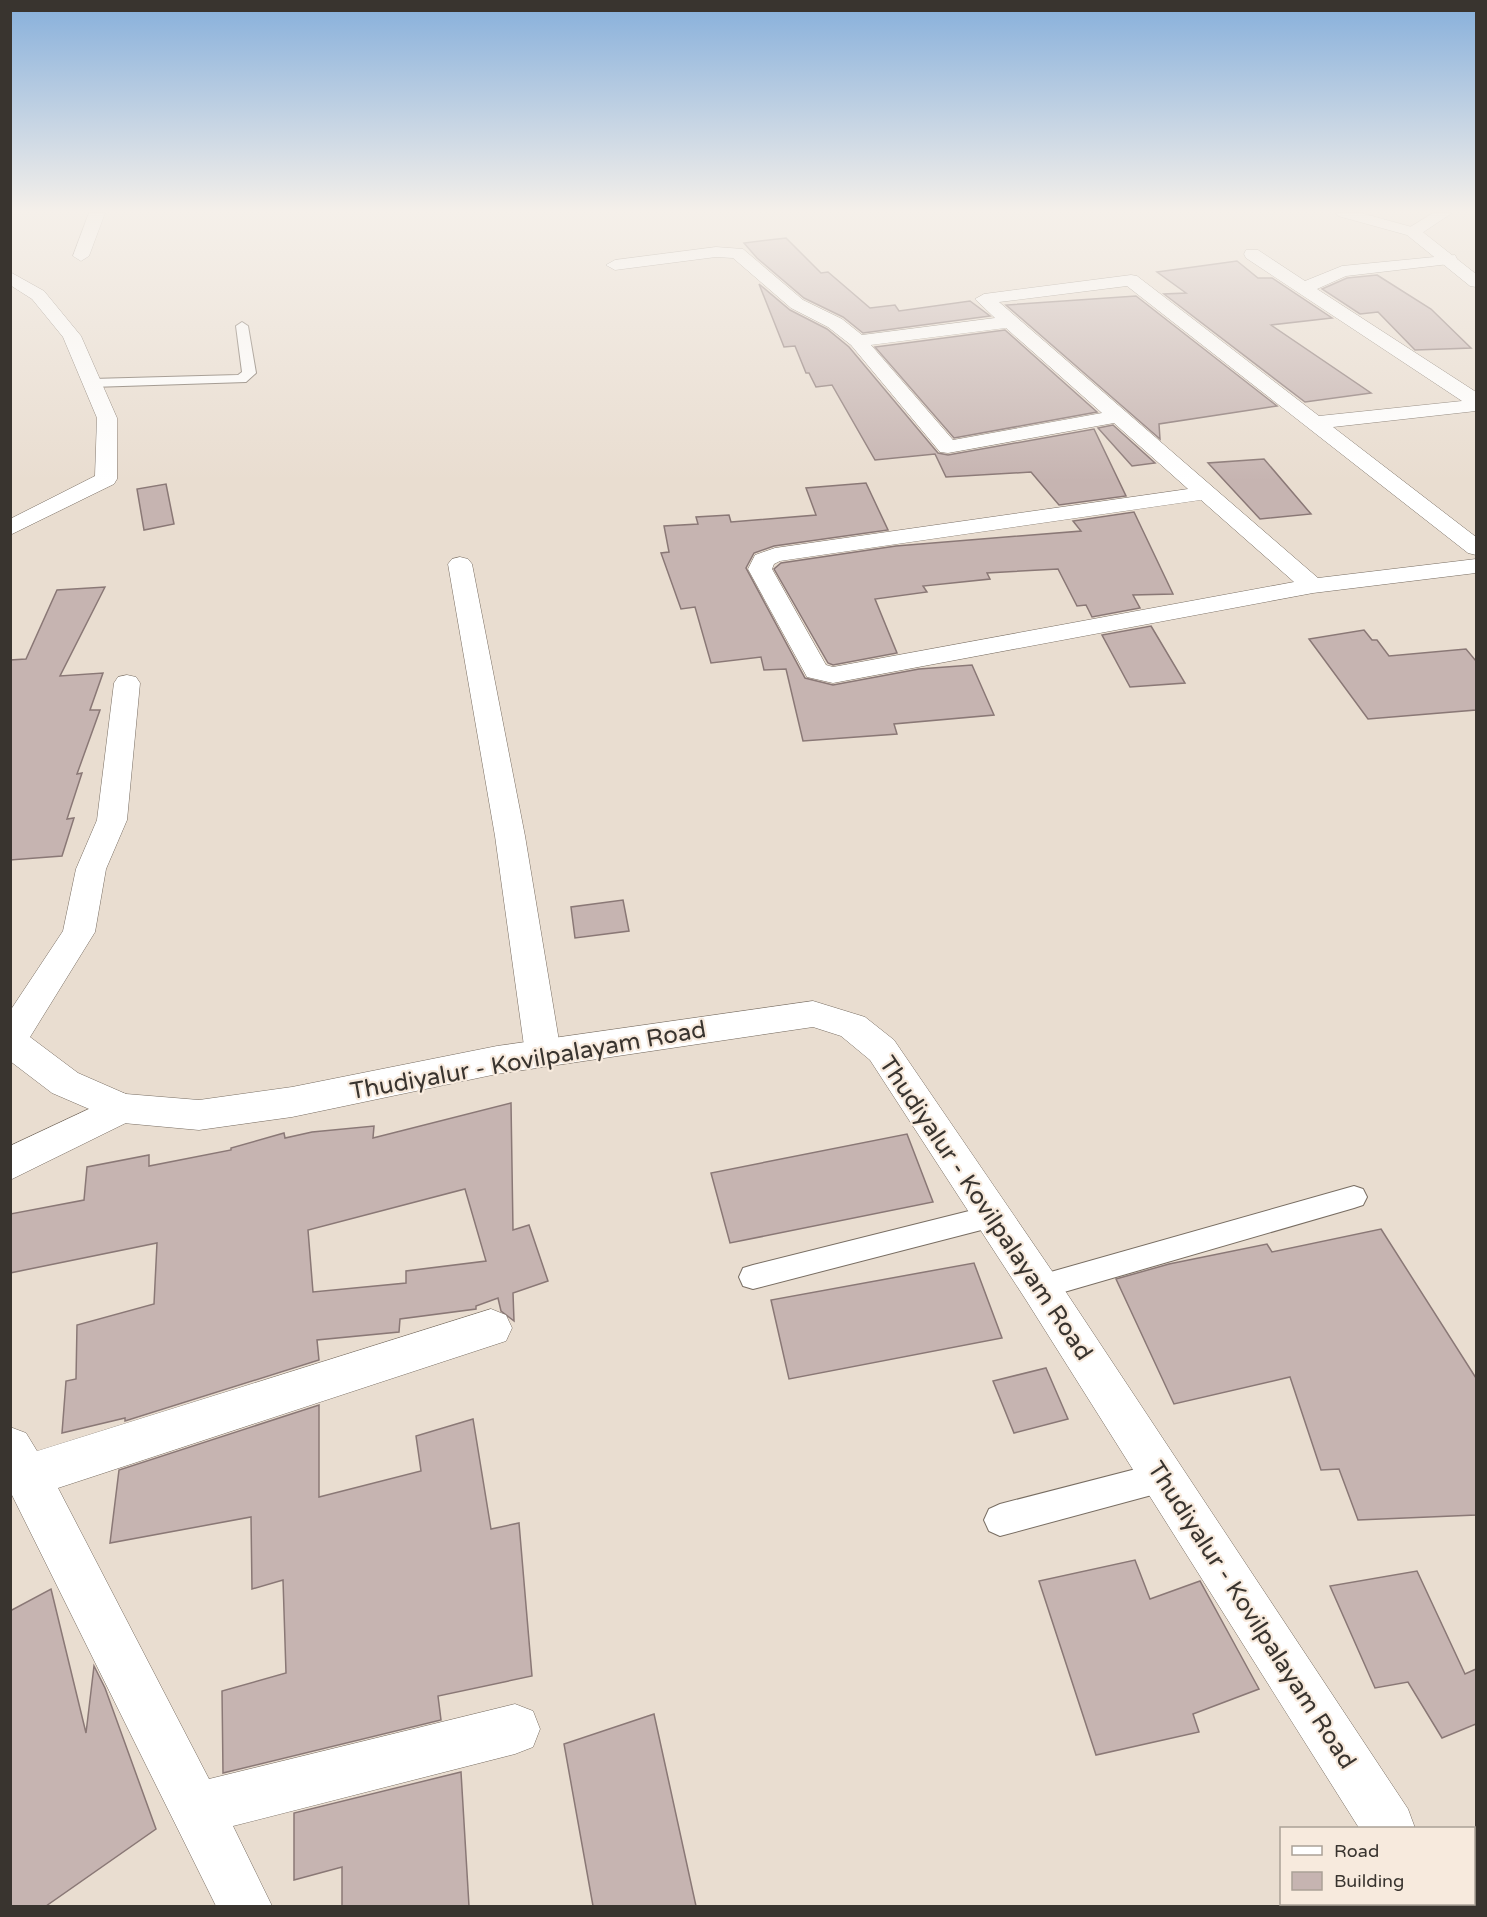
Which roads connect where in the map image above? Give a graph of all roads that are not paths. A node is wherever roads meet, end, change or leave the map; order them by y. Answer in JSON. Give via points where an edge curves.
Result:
{"nodes":[{"id":1,"x":44,"y":302,"type":"edge"},
{"id":2,"x":795,"y":302,"type":"edge"},
{"id":3,"x":988,"y":302,"type":"edge"},
{"id":4,"x":1160,"y":302,"type":"edge"},
{"id":5,"x":1326,"y":302,"type":"edge"},
{"id":6,"x":1010,"y":322,"type":"junction"},
{"id":7,"x":242,"y":326,"type":"dead end"},
{"id":8,"x":858,"y":341,"type":"junction"},
{"id":9,"x":92,"y":383,"type":"junction"},
{"id":10,"x":1476,"y":403,"type":"edge"},
{"id":11,"x":1118,"y":416,"type":"junction"},
{"id":12,"x":1315,"y":423,"type":"junction"},
{"id":13,"x":1206,"y":493,"type":"junction"},
{"id":14,"x":10,"y":528,"type":"edge"},
{"id":15,"x":1476,"y":548,"type":"edge"},
{"id":16,"x":460,"y":564,"type":"dead end"},
{"id":17,"x":1476,"y":566,"type":"edge"},
{"id":18,"x":1313,"y":586,"type":"junction"},
{"id":19,"x":127,"y":682,"type":"dead end"},
{"id":20,"x":10,"y":1041,"type":"edge"},
{"id":21,"x":543,"y":1053,"type":"junction"},
{"id":22,"x":123,"y":1108,"type":"junction"},
{"id":23,"x":10,"y":1164,"type":"edge"},
{"id":24,"x":1354,"y":1197,"type":"dead end"},
{"id":25,"x":993,"y":1216,"type":"junction"},
{"id":26,"x":753,"y":1278,"type":"dead end"},
{"id":27,"x":1040,"y":1287,"type":"junction"},
{"id":28,"x":490,"y":1328,"type":"dead end"},
{"id":29,"x":19,"y":1462,"type":"edge"},
{"id":30,"x":1162,"y":1477,"type":"junction"},
{"id":31,"x":1000,"y":1520,"type":"dead end"},
{"id":32,"x":515,"y":1729,"type":"dead end"},
{"id":33,"x":194,"y":1809,"type":"junction"},
{"id":34,"x":1388,"y":1827,"type":"edge"},
{"id":35,"x":245,"y":1906,"type":"edge"}],
"edges":[{"from":1,"to":9,"type":"street","via":[[72,336]]},
{"from":2,"to":8,"type":"street","via":[[835,323]]},
{"from":3,"to":6,"type":"street"},
{"from":4,"to":12,"type":"street"},
{"from":5,"to":10,"type":"street"},
{"from":6,"to":8,"type":"street"},
{"from":6,"to":11,"type":"street"},
{"from":7,"to":9,"type":"lane","via":[[249,373],[241,379]]},
{"from":8,"to":11,"type":"street","via":[[948,447]]},
{"from":9,"to":14,"type":"street","via":[[107,418],[106,479]]},
{"from":10,"to":12,"type":"street"},
{"from":11,"to":13,"type":"street"},
{"from":12,"to":15,"type":"street"},
{"from":13,"to":18,"type":"street"},
{"from":13,"to":18,"type":"street","via":[[775,555],[763,560],[760,569],[816,671],[834,675]]},
{"from":16,"to":21,"type":"street","via":[[510,836]]},
{"from":17,"to":18,"type":"street"},
{"from":19,"to":20,"type":"street","via":[[112,820],[91,870],[79,932]]},
{"from":20,"to":22,"type":"street","name":"Thudiyalur - Kovilpalayam Road","via":[[65,1083]]},
{"from":21,"to":22,"type":"street","name":"Thudiyalur - Kovilpalayam Road","via":[[292,1102],[199,1115]]},
{"from":21,"to":25,"type":"street","name":"Thudiyalur - Kovilpalayam Road","via":[[813,1014],[853,1026],[882,1050]]},
{"from":22,"to":23,"type":"street"},
{"from":24,"to":27,"type":"lane"},
{"from":25,"to":26,"type":"lane"},
{"from":25,"to":27,"type":"street","name":"Thudiyalur - Kovilpalayam Road"},
{"from":27,"to":30,"type":"street","name":"Thudiyalur - Kovilpalayam Road"},
{"from":28,"to":29,"type":"street"},
{"from":29,"to":33,"type":"street"},
{"from":30,"to":31,"type":"lane"},
{"from":30,"to":34,"type":"street","name":"Thudiyalur - Kovilpalayam Road"},
{"from":32,"to":33,"type":"street"},
{"from":33,"to":35,"type":"street"}]}
